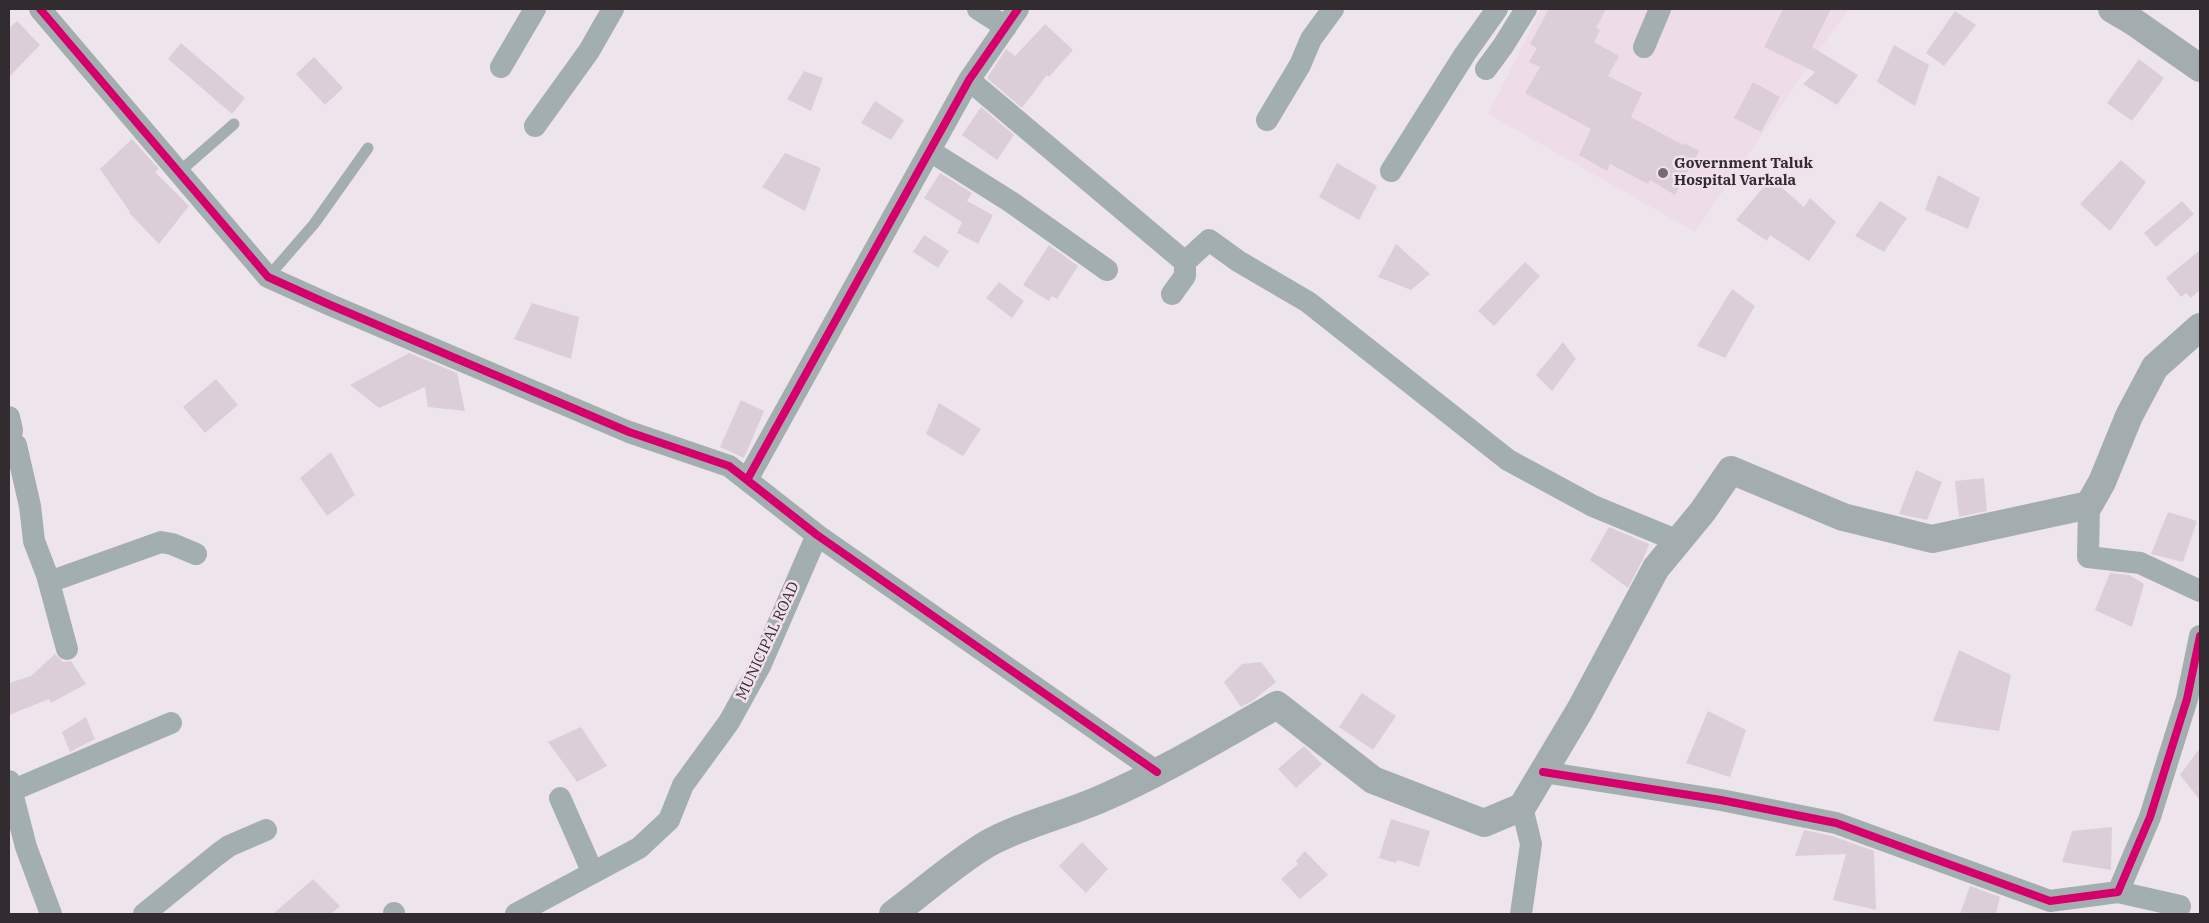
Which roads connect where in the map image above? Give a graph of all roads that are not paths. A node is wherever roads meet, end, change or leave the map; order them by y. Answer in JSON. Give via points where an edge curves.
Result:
{"nodes":[{"id":1,"x":40,"y":9,"type":"edge"},
{"id":2,"x":535,"y":9,"type":"edge"},
{"id":3,"x":613,"y":9,"type":"edge"},
{"id":4,"x":978,"y":9,"type":"edge"},
{"id":5,"x":1333,"y":9,"type":"edge"},
{"id":6,"x":1497,"y":9,"type":"edge"},
{"id":7,"x":1526,"y":9,"type":"edge"},
{"id":8,"x":1660,"y":9,"type":"edge"},
{"id":9,"x":2112,"y":9,"type":"edge"},
{"id":10,"x":1012,"y":18,"type":"edge"},
{"id":11,"x":1644,"y":47,"type":"dead end"},
{"id":12,"x":501,"y":67,"type":"dead end"},
{"id":13,"x":2200,"y":68,"type":"edge"},
{"id":14,"x":1486,"y":69,"type":"dead end"},
{"id":15,"x":969,"y":80,"type":"junction"},
{"id":16,"x":1267,"y":120,"type":"dead end"},
{"id":17,"x":234,"y":124,"type":"dead end"},
{"id":18,"x":535,"y":126,"type":"dead end"},
{"id":19,"x":368,"y":148,"type":"dead end"},
{"id":20,"x":930,"y":151,"type":"junction"},
{"id":21,"x":1390,"y":171,"type":"dead end"},
{"id":22,"x":179,"y":172,"type":"junction"},
{"id":23,"x":1185,"y":262,"type":"junction"},
{"id":24,"x":1107,"y":270,"type":"dead end"},
{"id":25,"x":268,"y":277,"type":"junction"},
{"id":26,"x":1172,"y":294,"type":"dead end"},
{"id":27,"x":2200,"y":327,"type":"edge"},
{"id":28,"x":9,"y":417,"type":"edge"},
{"id":29,"x":10,"y":441,"type":"edge"},
{"id":30,"x":747,"y":480,"type":"junction"},
{"id":31,"x":2089,"y":505,"type":"junction"},
{"id":32,"x":817,"y":535,"type":"junction"},
{"id":33,"x":1678,"y":541,"type":"junction"},
{"id":34,"x":196,"y":554,"type":"dead end"},
{"id":35,"x":50,"y":582,"type":"junction"},
{"id":36,"x":2200,"y":591,"type":"edge"},
{"id":37,"x":2200,"y":636,"type":"edge"},
{"id":38,"x":67,"y":649,"type":"dead end"},
{"id":39,"x":171,"y":723,"type":"dead end"},
{"id":40,"x":1157,"y":772,"type":"junction"},
{"id":41,"x":1543,"y":772,"type":"junction"},
{"id":42,"x":10,"y":786,"type":"edge"},
{"id":43,"x":560,"y":798,"type":"dead end"},
{"id":44,"x":1522,"y":807,"type":"junction"},
{"id":45,"x":266,"y":830,"type":"dead end"},
{"id":46,"x":593,"y":873,"type":"junction"},
{"id":47,"x":2118,"y":892,"type":"junction"},
{"id":48,"x":2184,"y":911,"type":"edge"},
{"id":49,"x":51,"y":914,"type":"edge"},
{"id":50,"x":144,"y":914,"type":"edge"},
{"id":51,"x":516,"y":914,"type":"edge"},
{"id":52,"x":893,"y":914,"type":"edge"},
{"id":53,"x":1521,"y":914,"type":"edge"}],
"edges":[{"from":1,"to":22,"type":"street"},
{"from":2,"to":12,"type":"street"},
{"from":3,"to":18,"type":"street","via":[[589,51]]},
{"from":4,"to":10,"type":"street"},
{"from":5,"to":16,"type":"street","via":[[1311,39],[1300,65]]},
{"from":6,"to":21,"type":"street"},
{"from":7,"to":14,"type":"street"},
{"from":8,"to":11,"type":"street"},
{"from":9,"to":13,"type":"main road"},
{"from":10,"to":15,"type":"street"},
{"from":15,"to":20,"type":"street"},
{"from":15,"to":23,"type":"street"},
{"from":17,"to":22,"type":"lane"},
{"from":19,"to":25,"type":"lane","via":[[314,224]]},
{"from":20,"to":24,"type":"street","via":[[1011,202]]},
{"from":20,"to":30,"type":"street"},
{"from":22,"to":25,"type":"street"},
{"from":23,"to":26,"type":"street","via":[[1185,276]]},
{"from":23,"to":33,"type":"street","via":[[1210,240],[1238,261],[1308,302],[1508,460],[1593,506]]},
{"from":25,"to":30,"type":"street","via":[[628,432],[729,466]]},
{"from":27,"to":31,"type":"main road","via":[[2155,367]]},
{"from":28,"to":29,"type":"street"},
{"from":29,"to":35,"type":"street","via":[[16,445],[34,541]]},
{"from":30,"to":32,"type":"street"},
{"from":31,"to":33,"type":"main road","via":[[1932,539],[1843,517],[1731,470]]},
{"from":31,"to":36,"type":"street","via":[[2088,557],[2140,563]]},
{"from":32,"to":40,"type":"street"},
{"from":32,"to":46,"type":"street","name":"MUNICIPAL ROAD","via":[[760,666],[729,722],[683,785],[668,820],[638,848]]},
{"from":33,"to":41,"type":"main road","via":[[1656,568]]},
{"from":34,"to":35,"type":"street","via":[[161,542]]},
{"from":35,"to":38,"type":"street"},
{"from":37,"to":47,"type":"street","via":[[2187,699],[2150,817]]},
{"from":39,"to":42,"type":"street"},
{"from":40,"to":44,"type":"main road","via":[[1277,705],[1373,780],[1484,823]]},
{"from":40,"to":52,"type":"main road","via":[[1103,798],[988,844]]},
{"from":41,"to":44,"type":"main road"},
{"from":41,"to":47,"type":"street","via":[[1721,800],[1836,823],[2050,901]]},
{"from":42,"to":49,"type":"street","via":[[26,847]]},
{"from":43,"to":46,"type":"street"},
{"from":44,"to":53,"type":"street","via":[[1531,844]]},
{"from":45,"to":50,"type":"street","via":[[229,846]]},
{"from":46,"to":51,"type":"street","name":"MUNICIPAL ROAD"},
{"from":47,"to":48,"type":"street"}]}
